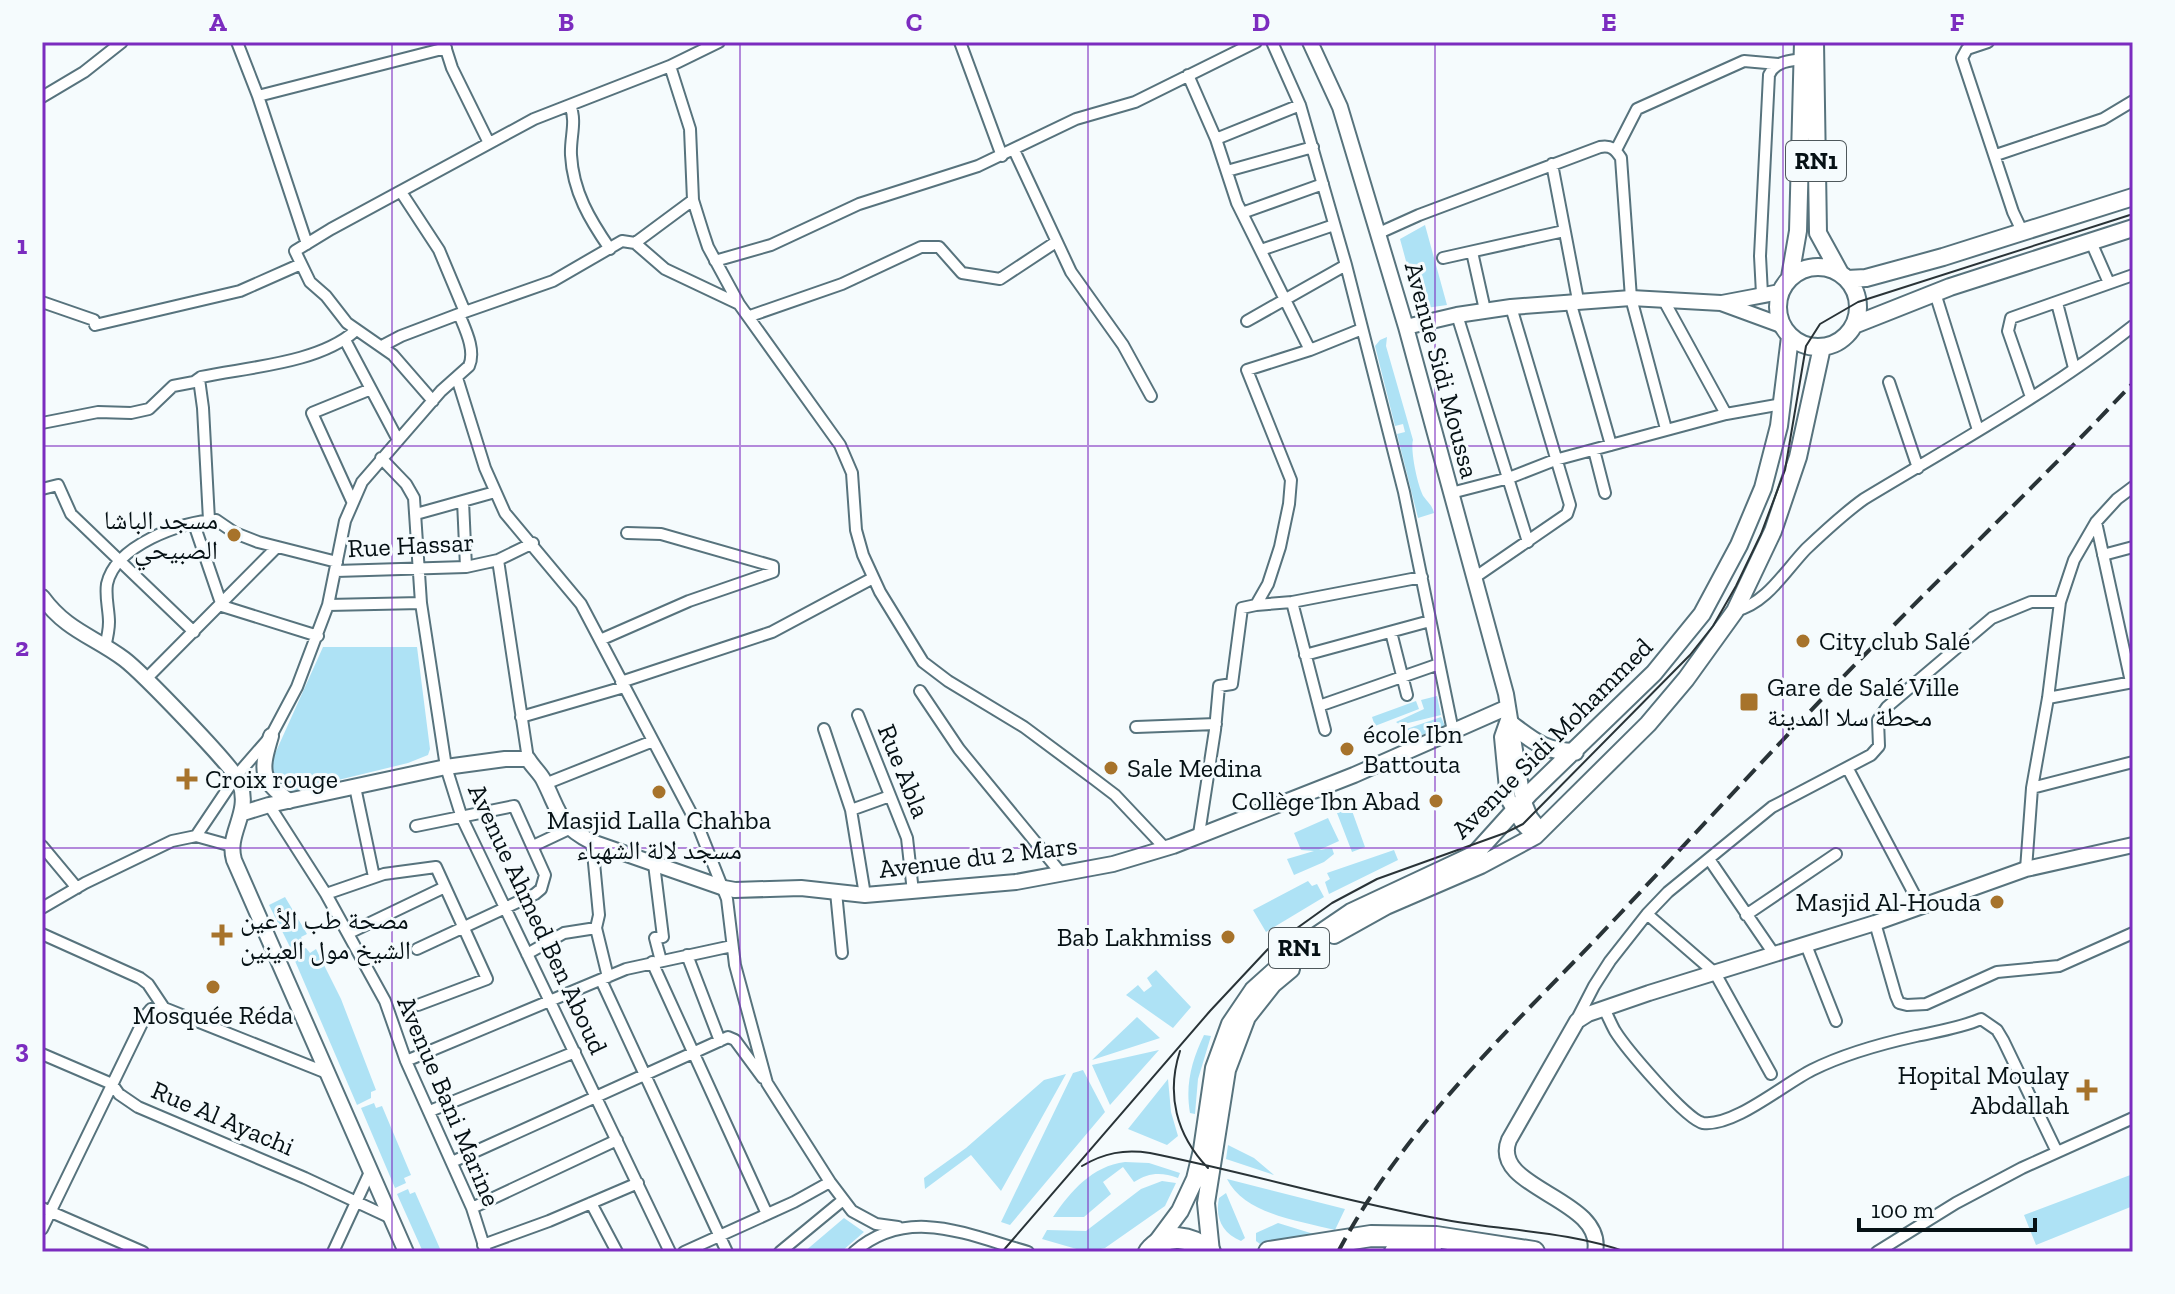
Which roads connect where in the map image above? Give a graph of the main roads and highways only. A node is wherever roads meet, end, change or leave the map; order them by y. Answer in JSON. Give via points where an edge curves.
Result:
{"nodes":[{"id":1,"x":1815,"y":42,"type":"edge"},
{"id":2,"x":1803,"y":50,"type":"edge"},
{"id":3,"x":2133,"y":197,"type":"edge"},
{"id":4,"x":2133,"y":228,"type":"edge"},
{"id":5,"x":1844,"y":276,"type":"junction"},
{"id":6,"x":1790,"y":277,"type":"junction"},
{"id":7,"x":1854,"y":325,"type":"junction"},
{"id":8,"x":1786,"y":331,"type":"junction"},
{"id":9,"x":1822,"y":347,"type":"junction"},
{"id":10,"x":1510,"y":716,"type":"road end"},
{"id":11,"x":1575,"y":752,"type":"junction"},
{"id":12,"x":1151,"y":1250,"type":"edge"},
{"id":13,"x":1210,"y":1252,"type":"edge"},
{"id":14,"x":1269,"y":1252,"type":"edge"},
{"id":15,"x":1395,"y":1252,"type":"edge"},
{"id":16,"x":1453,"y":1252,"type":"edge"},
{"id":17,"x":1534,"y":1252,"type":"edge"}],
"edges":[{"from":1,"to":5,"type":"main road","number":"RN1","via":[[1818,233]]},
{"from":2,"to":6,"type":"main road","number":"RN1","via":[[1798,231]]},
{"from":3,"to":5,"type":"main road","via":[[1918,264],[1866,278]]},
{"from":4,"to":7,"type":"main road"},
{"from":5,"to":6,"type":"main road","via":[[1816,266]]},
{"from":5,"to":7,"type":"main road","number":"RN1","via":[[1858,302]]},
{"from":6,"to":8,"type":"main road","number":"RN1","via":[[1780,292],[1778,314]]},
{"from":7,"to":9,"type":"main road","via":[[1837,343]]},
{"from":8,"to":9,"type":"main road","via":[[1806,346]]},
{"from":8,"to":11,"type":"main road","name":"Avenue Sidi Mohammed","number":"RN1","via":[[1782,404],[1754,513],[1702,614],[1654,673]]},
{"from":9,"to":13,"type":"main road","name":"Avenue Sidi Mohammed","number":"RN1","via":[[1793,476],[1767,545],[1735,611],[1648,724],[1538,833],[1332,936],[1262,997],[1240,1032],[1221,1094],[1206,1209]]},
{"from":10,"to":11,"type":"main road","via":[[1540,747]]},
{"from":11,"to":12,"type":"main road","name":"Avenue Sidi Mohammed","number":"RN1","via":[[1515,803],[1475,854],[1327,927],[1253,990],[1230,1024],[1214,1068],[1195,1179],[1180,1211]]},
{"from":12,"to":13,"type":"highway","number":"RN1","via":[[1167,1239],[1183,1238]]},
{"from":14,"to":17,"type":"highway","via":[[1371,1236],[1436,1237]]},
{"from":15,"to":16,"type":"highway"}]}
